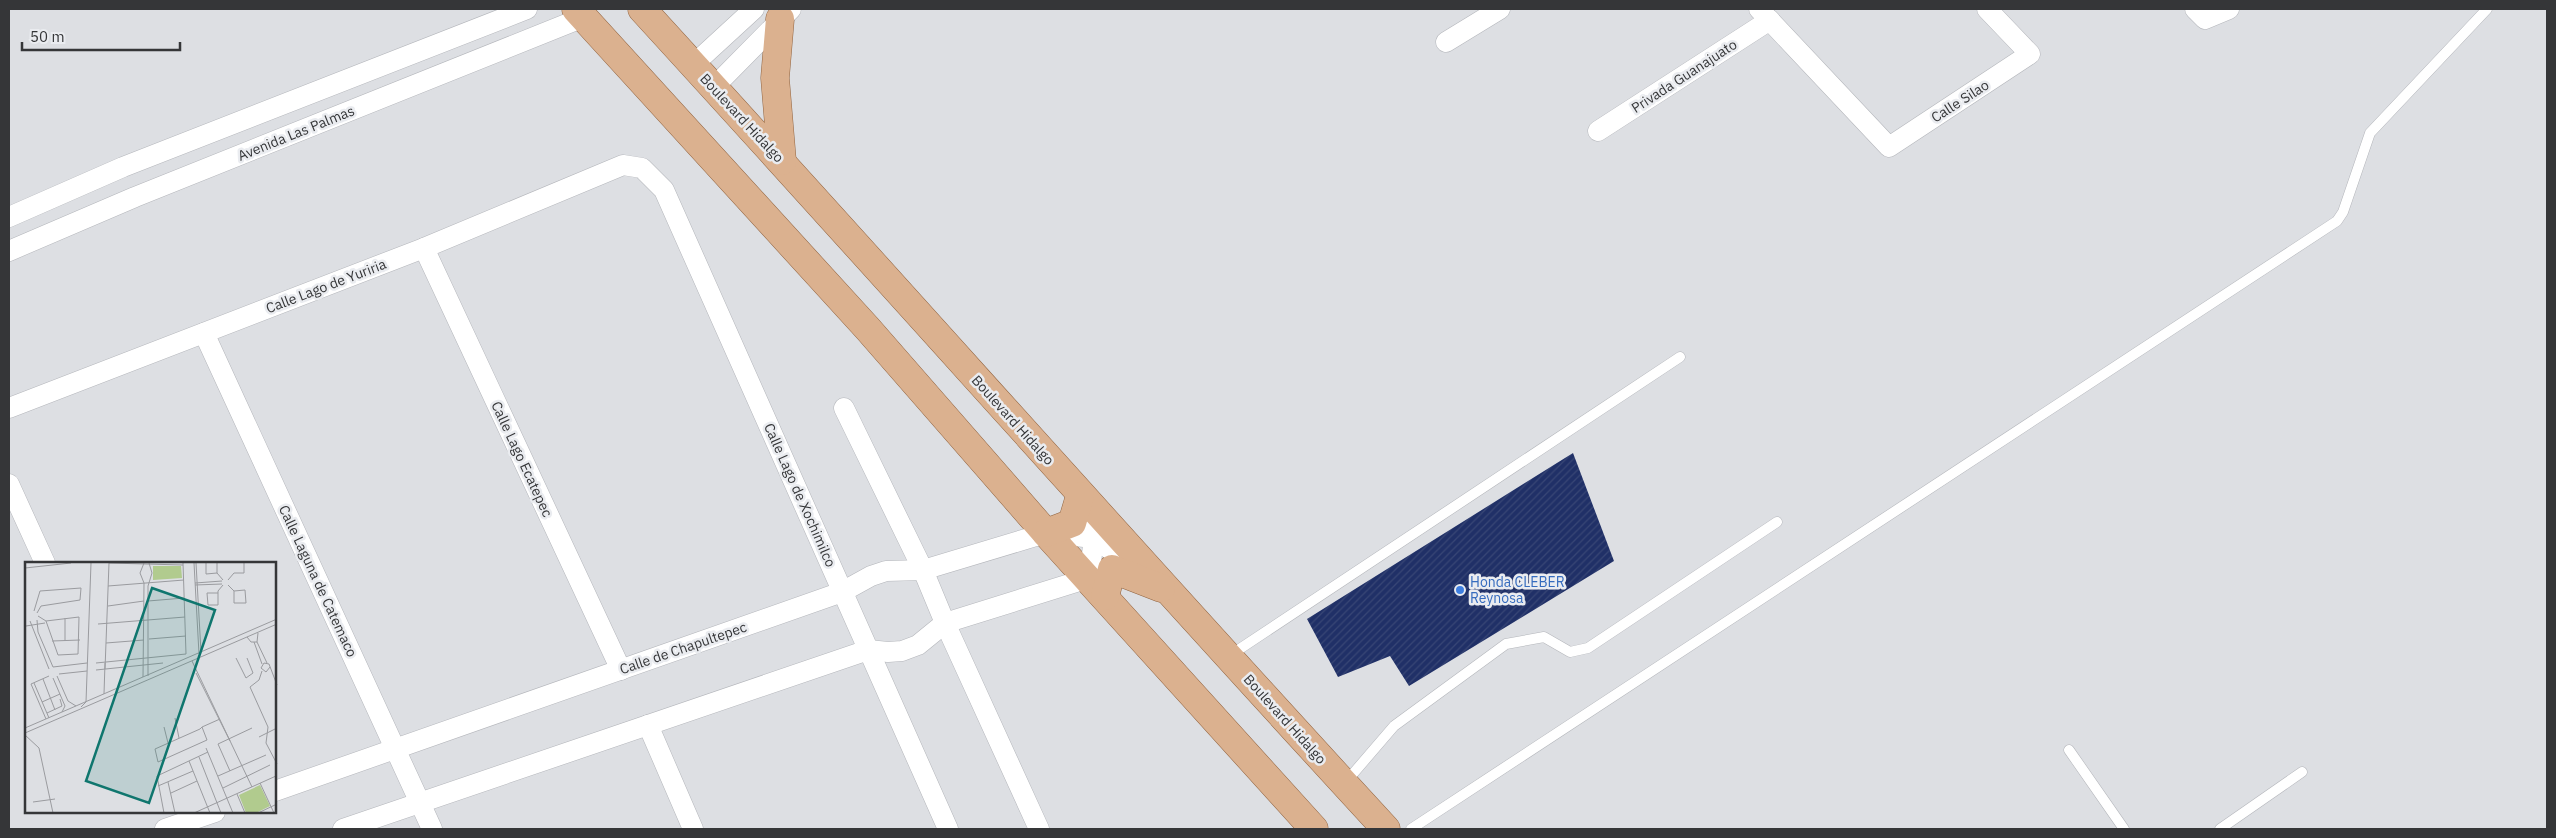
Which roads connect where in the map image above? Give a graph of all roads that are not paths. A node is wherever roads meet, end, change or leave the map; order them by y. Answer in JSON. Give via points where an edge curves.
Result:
{"nodes":[{"id":1,"x":528,"y":9,"type":"edge"},
{"id":2,"x":642,"y":9,"type":"edge"},
{"id":3,"x":754,"y":9,"type":"edge"},
{"id":4,"x":1500,"y":9,"type":"edge"},
{"id":5,"x":1987,"y":9,"type":"edge"},
{"id":6,"x":2228,"y":9,"type":"edge"},
{"id":7,"x":2487,"y":9,"type":"edge"},
{"id":8,"x":580,"y":13,"type":"edge"},
{"id":9,"x":786,"y":14,"type":"edge"},
{"id":10,"x":2200,"y":14,"type":"edge"},
{"id":11,"x":1764,"y":15,"type":"edge"},
{"id":12,"x":491,"y":23,"type":"junction"},
{"id":13,"x":1446,"y":42,"type":"dead end"},
{"id":14,"x":502,"y":50,"type":"junction"},
{"id":15,"x":693,"y":65,"type":"junction"},
{"id":16,"x":714,"y":87,"type":"junction"},
{"id":17,"x":1598,"y":131,"type":"dead end"},
{"id":18,"x":782,"y":161,"type":"junction"},
{"id":19,"x":123,"y":167,"type":"junction"},
{"id":20,"x":642,"y":168,"type":"joint"},
{"id":21,"x":134,"y":197,"type":"junction"},
{"id":22,"x":9,"y":217,"type":"edge"},
{"id":23,"x":424,"y":248,"type":"junction"},
{"id":24,"x":9,"y":251,"type":"edge"},
{"id":25,"x":204,"y":333,"type":"junction"},
{"id":26,"x":1680,"y":357,"type":"dead end"},
{"id":27,"x":9,"y":408,"type":"edge"},
{"id":28,"x":844,"y":408,"type":"dead end"},
{"id":29,"x":9,"y":484,"type":"edge"},
{"id":30,"x":1080,"y":496,"type":"junction"},
{"id":31,"x":1777,"y":522,"type":"dead end"},
{"id":32,"x":1046,"y":533,"type":"junction"},
{"id":33,"x":1094,"y":538,"type":"junction"},
{"id":34,"x":45,"y":562,"type":"edge"},
{"id":35,"x":923,"y":570,"type":"junction"},
{"id":36,"x":1097,"y":587,"type":"junction"},
{"id":37,"x":1167,"y":590,"type":"junction"},
{"id":38,"x":842,"y":592,"type":"junction"},
{"id":39,"x":945,"y":623,"type":"junction"},
{"id":40,"x":868,"y":650,"type":"junction"},
{"id":41,"x":1228,"y":657,"type":"junction"},
{"id":42,"x":621,"y":670,"type":"junction"},
{"id":43,"x":648,"y":724,"type":"junction"},
{"id":44,"x":395,"y":747,"type":"junction"},
{"id":45,"x":2069,"y":750,"type":"dead end"},
{"id":46,"x":2302,"y":772,"type":"dead end"},
{"id":47,"x":1344,"y":784,"type":"junction"},
{"id":48,"x":276,"y":790,"type":"edge"},
{"id":49,"x":420,"y":803,"type":"junction"},
{"id":50,"x":158,"y":813,"type":"edge"},
{"id":51,"x":211,"y":813,"type":"edge"},
{"id":52,"x":165,"y":829,"type":"edge"},
{"id":53,"x":343,"y":829,"type":"edge"},
{"id":54,"x":432,"y":829,"type":"edge"},
{"id":55,"x":693,"y":829,"type":"edge"},
{"id":56,"x":948,"y":829,"type":"edge"},
{"id":57,"x":1039,"y":829,"type":"edge"},
{"id":58,"x":1314,"y":829,"type":"edge"},
{"id":59,"x":1386,"y":829,"type":"edge"},
{"id":60,"x":1411,"y":829,"type":"edge"},
{"id":61,"x":2124,"y":829,"type":"edge"},
{"id":62,"x":2220,"y":829,"type":"edge"}],
"edges":[{"from":1,"to":12,"type":"street"},
{"from":2,"to":15,"type":"main road","name":"Boulevard Hidalgo"},
{"from":3,"to":15,"type":"street"},
{"from":4,"to":13,"type":"street"},
{"from":5,"to":11,"type":"street","name":"Calle Silao","via":[[2030,54],[1889,147]]},
{"from":6,"to":10,"type":"street"},
{"from":7,"to":60,"type":"lane","via":[[2370,134],[2337,221]]},
{"from":8,"to":14,"type":"street","name":"Avenida Las Palmas"},
{"from":8,"to":32,"type":"main road","via":[[861,322]]},
{"from":9,"to":16,"type":"street"},
{"from":9,"to":18,"type":"main road","via":[[775,78]]},
{"from":11,"to":17,"type":"street","name":"Privada Guanajuato"},
{"from":12,"to":14,"type":"street"},
{"from":12,"to":19,"type":"street"},
{"from":14,"to":21,"type":"street","name":"Avenida Las Palmas"},
{"from":15,"to":16,"type":"main road","name":"Boulevard Hidalgo"},
{"from":16,"to":18,"type":"main road","name":"Boulevard Hidalgo"},
{"from":18,"to":30,"type":"main road","name":"Boulevard Hidalgo"},
{"from":19,"to":21,"type":"street"},
{"from":19,"to":22,"type":"street"},
{"from":20,"to":23,"type":"street","name":"Calle Lago de Yuriria","via":[[623,165]]},
{"from":20,"to":38,"type":"street","name":"Calle Lago de Xochimilco","via":[[664,190]]},
{"from":21,"to":24,"type":"street","name":"Avenida Las Palmas"},
{"from":23,"to":25,"type":"street","name":"Calle Lago de Yuriria"},
{"from":23,"to":42,"type":"street","name":"Calle Lago Ecatepec"},
{"from":25,"to":27,"type":"street","name":"Calle Lago de Yuriria"},
{"from":25,"to":44,"type":"street","name":"Calle Laguna de Catemaco"},
{"from":26,"to":41,"type":"lane"},
{"from":28,"to":35,"type":"street"},
{"from":29,"to":34,"type":"street"},
{"from":30,"to":32,"type":"main road","via":[[1072,523]]},
{"from":30,"to":33,"type":"street"},
{"from":30,"to":37,"type":"main road","name":"Boulevard Hidalgo"},
{"from":31,"to":47,"type":"lane","via":[[1588,648],[1570,652],[1544,636],[1506,644],[1394,726]]},
{"from":32,"to":33,"type":"street","name":"Calle de Chapultepec"},
{"from":32,"to":35,"type":"street","name":"Calle de Chapultepec"},
{"from":32,"to":36,"type":"main road"},
{"from":33,"to":36,"type":"street"},
{"from":33,"to":37,"type":"street","name":"Calle de Chapultepec"},
{"from":35,"to":38,"type":"street","name":"Calle de Chapultepec","via":[[886,571]]},
{"from":35,"to":39,"type":"street"},
{"from":36,"to":37,"type":"main road","via":[[1112,569]]},
{"from":36,"to":39,"type":"street"},
{"from":36,"to":58,"type":"main road"},
{"from":37,"to":41,"type":"main road","name":"Boulevard Hidalgo"},
{"from":38,"to":40,"type":"street","name":"Calle Lago de Xochimilco"},
{"from":38,"to":42,"type":"street","name":"Calle de Chapultepec"},
{"from":39,"to":40,"type":"street","via":[[918,645],[888,652]]},
{"from":39,"to":57,"type":"street"},
{"from":40,"to":43,"type":"street"},
{"from":40,"to":56,"type":"street","name":"Calle Lago de Xochimilco"},
{"from":41,"to":47,"type":"main road","name":"Boulevard Hidalgo"},
{"from":42,"to":44,"type":"street","name":"Calle de Chapultepec"},
{"from":43,"to":49,"type":"street"},
{"from":43,"to":55,"type":"street"},
{"from":44,"to":48,"type":"street","name":"Calle de Chapultepec"},
{"from":44,"to":49,"type":"street","name":"Calle Laguna de Catemaco"},
{"from":45,"to":61,"type":"lane"},
{"from":46,"to":62,"type":"lane"},
{"from":47,"to":59,"type":"main road","name":"Boulevard Hidalgo"},
{"from":49,"to":53,"type":"street"},
{"from":49,"to":54,"type":"street","name":"Calle Laguna de Catemaco"},
{"from":50,"to":52,"type":"street"},
{"from":51,"to":52,"type":"street"}]}
